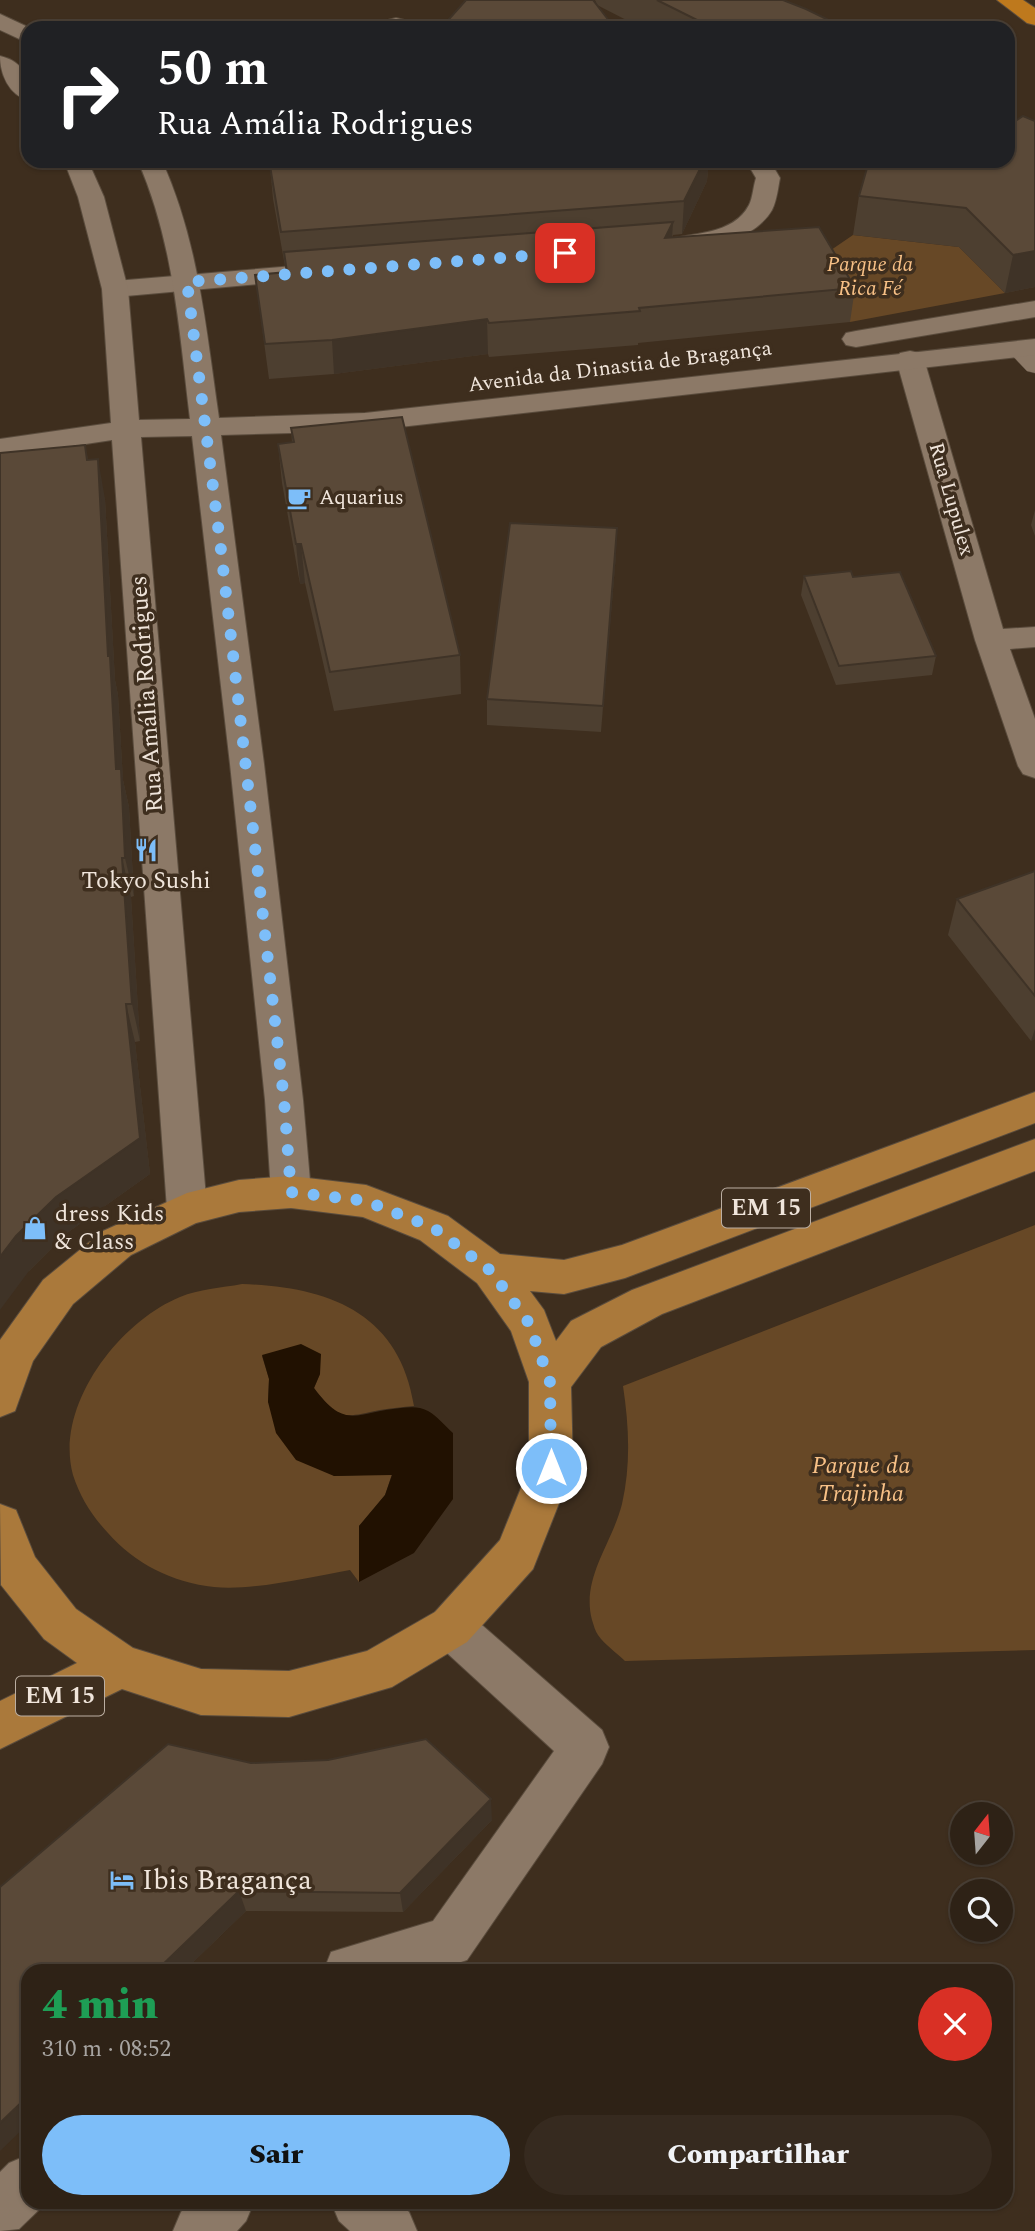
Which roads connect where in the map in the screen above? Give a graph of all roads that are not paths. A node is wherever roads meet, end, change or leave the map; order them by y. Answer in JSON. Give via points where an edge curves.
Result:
{"nodes":[{"id":1,"x":1008,"y":0,"type":"edge"},
{"id":2,"x":1035,"y":19,"type":"edge"},
{"id":3,"x":0,"y":22,"type":"edge"},
{"id":4,"x":21,"y":32,"type":"edge"},
{"id":5,"x":0,"y":63,"type":"edge"},
{"id":6,"x":21,"y":86,"type":"edge"},
{"id":7,"x":79,"y":168,"type":"edge"},
{"id":8,"x":153,"y":168,"type":"edge"},
{"id":9,"x":762,"y":168,"type":"edge"},
{"id":10,"x":647,"y":247,"type":"edge"},
{"id":11,"x":333,"y":271,"type":"edge"},
{"id":12,"x":187,"y":282,"type":"junction"},
{"id":13,"x":116,"y":289,"type":"junction"},
{"id":14,"x":1035,"y":309,"type":"edge"},
{"id":15,"x":1035,"y":326,"type":"edge"},
{"id":16,"x":1029,"y":354,"type":"edge"},
{"id":17,"x":910,"y":359,"type":"junction"},
{"id":18,"x":205,"y":425,"type":"junction"},
{"id":19,"x":127,"y":429,"type":"junction"},
{"id":20,"x":0,"y":448,"type":"edge"},
{"id":21,"x":1035,"y":637,"type":"edge"},
{"id":22,"x":991,"y":639,"type":"junction"},
{"id":23,"x":1035,"y":766,"type":"edge"},
{"id":24,"x":1035,"y":1107,"type":"edge"},
{"id":25,"x":1035,"y":1155,"type":"edge"},
{"id":26,"x":291,"y":1192,"type":"junction"},
{"id":27,"x":187,"y":1209,"type":"junction"},
{"id":28,"x":491,"y":1271,"type":"junction"},
{"id":29,"x":550,"y":1382,"type":"junction"},
{"id":30,"x":0,"y":1398,"type":"edge"},
{"id":31,"x":0,"y":1524,"type":"edge"},
{"id":32,"x":8,"y":1579,"type":"edge"},
{"id":33,"x":451,"y":1627,"type":"junction"},
{"id":34,"x":120,"y":1665,"type":"junction"},
{"id":35,"x":0,"y":1726,"type":"edge"},
{"id":36,"x":370,"y":1964,"type":"edge"},
{"id":37,"x":21,"y":2189,"type":"edge"},
{"id":38,"x":220,"y":2209,"type":"edge"},
{"id":39,"x":366,"y":2209,"type":"edge"},
{"id":40,"x":0,"y":2210,"type":"edge"},
{"id":41,"x":200,"y":2231,"type":"edge"},
{"id":42,"x":390,"y":2231,"type":"edge"}],
"edges":[{"from":1,"to":2,"type":"highway"},
{"from":3,"to":4,"type":"street"},
{"from":5,"to":6,"type":"street"},
{"from":7,"to":13,"type":"street","name":"Rua Amália Rodrigues"},
{"from":8,"to":12,"type":"street"},
{"from":9,"to":10,"type":"street","via":[[768,178],[760,209],[741,226],[701,243]]},
{"from":11,"to":12,"type":"street"},
{"from":12,"to":13,"type":"street"},
{"from":12,"to":18,"type":"street"},
{"from":13,"to":19,"type":"street","name":"Rua Amália Rodrigues"},
{"from":14,"to":18,"type":"street","name":"Avenida da Dinastia de Bragança","via":[[893,335],[359,398]]},
{"from":15,"to":16,"type":"street","via":[[1018,334]]},
{"from":16,"to":17,"type":"street","name":"Avenida da Dinastia de Bragança"},
{"from":17,"to":18,"type":"street","name":"Avenida da Dinastia de Bragança","via":[[365,422]]},
{"from":17,"to":22,"type":"street","name":"Rua Lupulex"},
{"from":18,"to":19,"type":"street","name":"Avenida da Dinastia de Bragança"},
{"from":18,"to":26,"type":"street"},
{"from":19,"to":20,"type":"street","name":"Avenida da Dinastia de Bragança"},
{"from":19,"to":27,"type":"street","name":"Rua Amália Rodrigues"},
{"from":21,"to":22,"type":"street"},
{"from":22,"to":23,"type":"street","name":"Rua Lupulex"},
{"from":24,"to":28,"type":"main road","number":"EM 15","via":[[625,1261],[564,1277]]},
{"from":25,"to":29,"type":"main road","number":"EM 15","via":[[647,1302],[586,1334]]},
{"from":26,"to":27,"type":"main road","number":"EM 15","via":[[239,1196]]},
{"from":26,"to":28,"type":"main road","number":"EM 15","via":[[366,1201],[434,1228]]},
{"from":27,"to":30,"type":"main road","number":"EM 15","via":[[117,1243],[58,1292],[15,1354]]},
{"from":28,"to":29,"type":"main road","number":"EM 15","via":[[529,1323]]},
{"from":29,"to":33,"type":"main road","number":"EM 15","via":[[551,1468],[517,1554]]},
{"from":31,"to":32,"type":"main road","number":"EM 15"},
{"from":32,"to":34,"type":"main road","number":"EM 15","via":[[60,1624]]},
{"from":33,"to":34,"type":"main road","number":"EM 15","via":[[376,1671],[289,1693],[201,1692]]},
{"from":33,"to":36,"type":"street","via":[[585,1748],[449,1942]]},
{"from":34,"to":35,"type":"main road","number":"EM 15"},
{"from":37,"to":40,"type":"street"},
{"from":38,"to":41,"type":"street"},
{"from":39,"to":42,"type":"street"}]}
